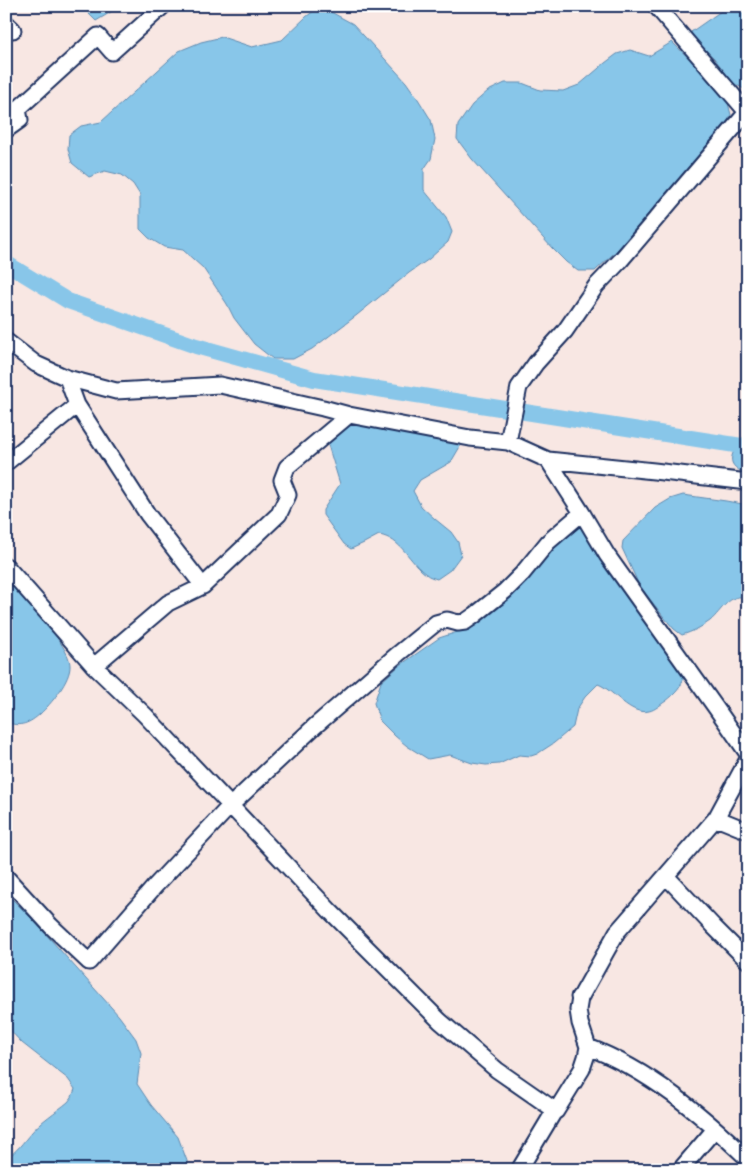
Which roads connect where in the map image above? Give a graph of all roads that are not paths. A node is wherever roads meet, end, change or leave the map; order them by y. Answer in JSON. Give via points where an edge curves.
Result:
{"nodes":[{"id":1,"x":163,"y":6,"type":"edge"},
{"id":2,"x":656,"y":6,"type":"edge"},
{"id":3,"x":747,"y":111,"type":"edge"},
{"id":4,"x":6,"y":130,"type":"edge"},
{"id":5,"x":6,"y":341,"type":"edge"},
{"id":6,"x":67,"y":378,"type":"junction"},
{"id":7,"x":77,"y":404,"type":"junction"},
{"id":8,"x":349,"y":415,"type":"junction"},
{"id":9,"x":509,"y":437,"type":"junction"},
{"id":10,"x":548,"y":460,"type":"junction"},
{"id":11,"x":6,"y":463,"type":"edge"},
{"id":12,"x":748,"y":482,"type":"edge"},
{"id":13,"x":582,"y":513,"type":"junction"},
{"id":14,"x":6,"y":566,"type":"edge"},
{"id":15,"x":203,"y":586,"type":"junction"},
{"id":16,"x":94,"y":666,"type":"junction"},
{"id":17,"x":748,"y":754,"type":"edge"},
{"id":18,"x":748,"y":759,"type":"edge"},
{"id":19,"x":230,"y":806,"type":"junction"},
{"id":20,"x":716,"y":818,"type":"junction"},
{"id":21,"x":748,"y":831,"type":"edge"},
{"id":22,"x":666,"y":876,"type":"junction"},
{"id":23,"x":6,"y":877,"type":"edge"},
{"id":24,"x":748,"y":962,"type":"edge"},
{"id":25,"x":588,"y":1047,"type":"junction"},
{"id":26,"x":556,"y":1111,"type":"junction"},
{"id":27,"x":715,"y":1129,"type":"junction"},
{"id":28,"x":748,"y":1159,"type":"edge"},
{"id":29,"x":518,"y":1170,"type":"edge"},
{"id":30,"x":680,"y":1170,"type":"edge"}],
"edges":[{"from":1,"to":4,"type":"street","via":[[112,52],[98,36],[18,109],[20,120]]},
{"from":2,"to":3,"type":"street"},
{"from":3,"to":9,"type":"street","via":[[596,286],[565,331],[536,363],[519,387]]},
{"from":5,"to":6,"type":"street","via":[[36,364]]},
{"from":6,"to":7,"type":"street"},
{"from":6,"to":8,"type":"street","via":[[116,392],[220,386]]},
{"from":7,"to":11,"type":"street"},
{"from":7,"to":15,"type":"street","via":[[148,515]]},
{"from":8,"to":9,"type":"street","via":[[470,438]]},
{"from":8,"to":15,"type":"street","via":[[287,467],[282,480],[288,495],[278,514]]},
{"from":9,"to":10,"type":"street"},
{"from":10,"to":12,"type":"street"},
{"from":10,"to":13,"type":"street"},
{"from":13,"to":17,"type":"street","via":[[607,555]]},
{"from":13,"to":19,"type":"street","via":[[548,542],[505,591],[465,622],[447,620],[436,623],[315,726]]},
{"from":14,"to":16,"type":"street"},
{"from":15,"to":16,"type":"street","via":[[168,603]]},
{"from":16,"to":19,"type":"street"},
{"from":18,"to":20,"type":"street"},
{"from":19,"to":23,"type":"street","via":[[89,962]]},
{"from":19,"to":26,"type":"street","via":[[440,1021],[497,1070]]},
{"from":20,"to":21,"type":"street"},
{"from":20,"to":22,"type":"street"},
{"from":22,"to":24,"type":"street"},
{"from":22,"to":25,"type":"street","via":[[617,932],[580,998],[580,1023]]},
{"from":25,"to":26,"type":"street","via":[[582,1069]]},
{"from":25,"to":27,"type":"street","via":[[649,1079]]},
{"from":26,"to":29,"type":"street"},
{"from":27,"to":28,"type":"street"},
{"from":27,"to":30,"type":"street"}]}
